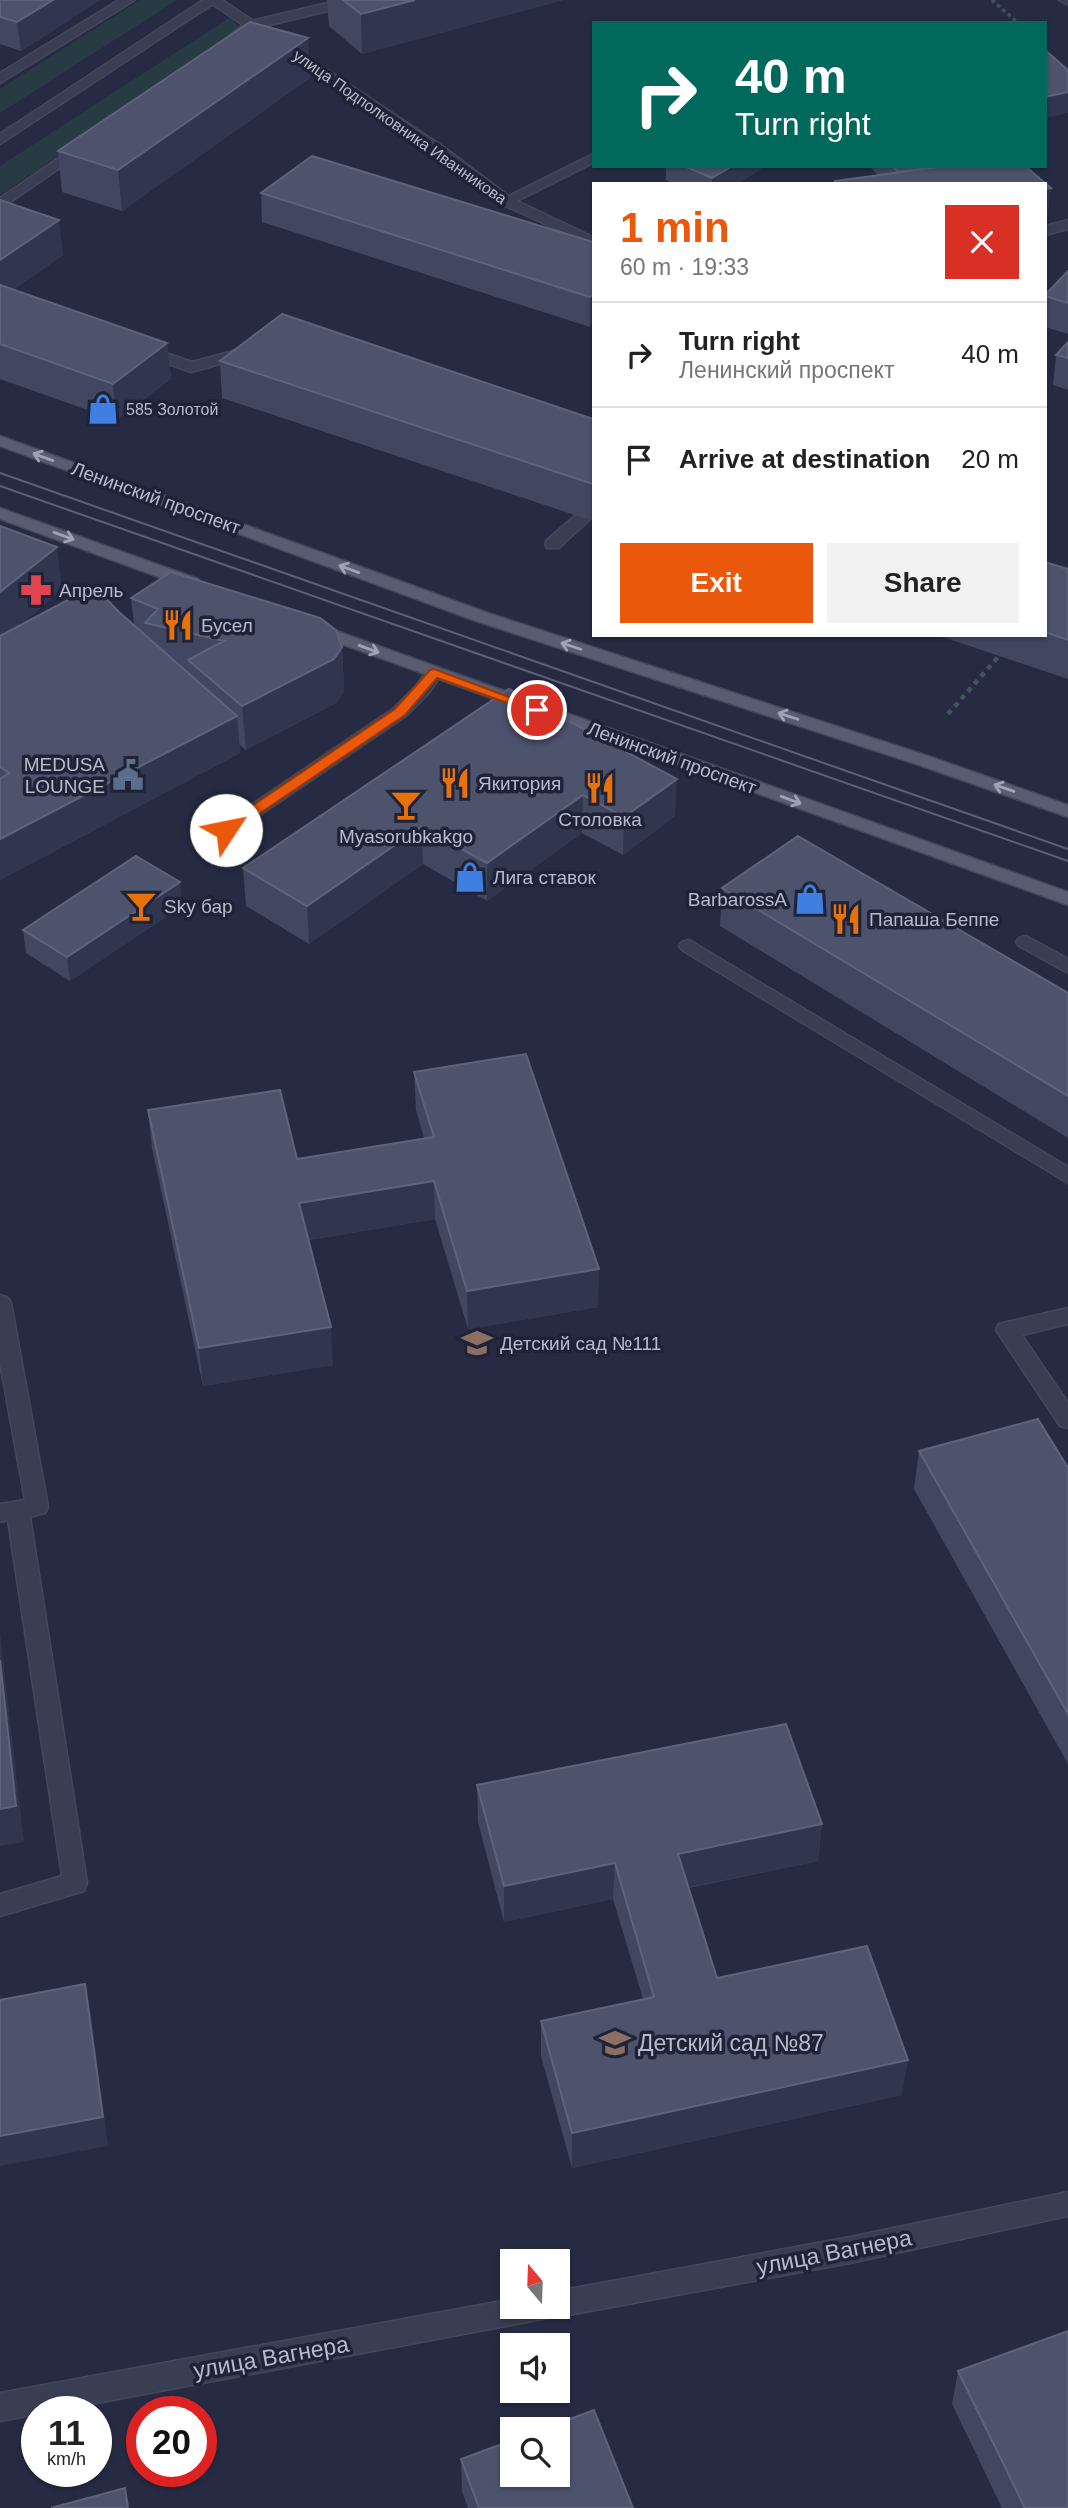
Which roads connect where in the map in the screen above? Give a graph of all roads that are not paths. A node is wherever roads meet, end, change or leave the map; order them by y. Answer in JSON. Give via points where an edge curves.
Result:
{"nodes":[{"id":1,"x":128,"y":0,"type":"edge"},
{"id":2,"x":212,"y":0,"type":"edge"},
{"id":3,"x":356,"y":0,"type":"edge"},
{"id":4,"x":252,"y":25,"type":"junction"},
{"id":5,"x":219,"y":48,"type":"edge"},
{"id":6,"x":0,"y":79,"type":"edge"},
{"id":7,"x":99,"y":134,"type":"edge"},
{"id":8,"x":0,"y":141,"type":"edge"},
{"id":9,"x":592,"y":158,"type":"edge"},
{"id":10,"x":506,"y":201,"type":"junction"},
{"id":11,"x":0,"y":205,"type":"edge"},
{"id":12,"x":1068,"y":224,"type":"edge"},
{"id":13,"x":1047,"y":230,"type":"edge"},
{"id":14,"x":592,"y":242,"type":"edge"},
{"id":15,"x":128,"y":346,"type":"edge"},
{"id":16,"x":267,"y":347,"type":"edge"},
{"id":17,"x":0,"y":441,"type":"edge"},
{"id":18,"x":0,"y":513,"type":"edge"},
{"id":19,"x":582,"y":518,"type":"edge"},
{"id":20,"x":554,"y":544,"type":"dead end"},
{"id":21,"x":204,"y":588,"type":"edge"},
{"id":22,"x":294,"y":621,"type":"edge"},
{"id":23,"x":434,"y":673,"type":"junction"},
{"id":24,"x":1068,"y":811,"type":"edge"},
{"id":25,"x":226,"y":830,"type":"dead end"},
{"id":26,"x":1068,"y":898,"type":"edge"},
{"id":27,"x":1026,"y":942,"type":"dead end"},
{"id":28,"x":689,"y":946,"type":"dead end"},
{"id":29,"x":1068,"y":967,"type":"edge"},
{"id":30,"x":1068,"y":1176,"type":"edge"},
{"id":31,"x":0,"y":1303,"type":"edge"},
{"id":32,"x":1068,"y":1316,"type":"edge"},
{"id":33,"x":1068,"y":1420,"type":"edge"},
{"id":34,"x":9,"y":1512,"type":"edge"},
{"id":35,"x":0,"y":1905,"type":"edge"},
{"id":36,"x":1068,"y":2204,"type":"edge"},
{"id":37,"x":570,"y":2302,"type":"edge"},
{"id":38,"x":500,"y":2314,"type":"edge"},
{"id":39,"x":0,"y":2407,"type":"edge"}],
"edges":[{"from":1,"to":6,"type":"street"},
{"from":2,"to":4,"type":"street","name":"улица Подполковника Иванникова"},
{"from":2,"to":8,"type":"street"},
{"from":3,"to":4,"type":"street"},
{"from":4,"to":5,"type":"street"},
{"from":4,"to":10,"type":"street","name":"улица Подполковника Иванникова","via":[[440,151]]},
{"from":7,"to":11,"type":"street"},
{"from":9,"to":10,"type":"street"},
{"from":10,"to":14,"type":"street","name":"улица Подполковника Иванникова"},
{"from":12,"to":13,"type":"street"},
{"from":15,"to":16,"type":"street","via":[[191,367]]},
{"from":24,"to":17,"type":"main road","name":"Ленинский проспект","one_way":true,"via":[[482,617]]},
{"from":18,"to":21,"type":"main road","one_way":true},
{"from":19,"to":20,"type":"street"},
{"from":22,"to":23,"type":"main road","name":"Ленинский проспект","one_way":true},
{"from":23,"to":25,"type":"street","via":[[400,712]]},
{"from":23,"to":26,"type":"main road","name":"Ленинский проспект","one_way":true},
{"from":27,"to":29,"type":"street"},
{"from":28,"to":30,"type":"street"},
{"from":31,"to":34,"type":"street","via":[[37,1507]]},
{"from":32,"to":33,"type":"street","via":[[1007,1330]]},
{"from":34,"to":35,"type":"street","via":[[75,1883]]},
{"from":36,"to":37,"type":"street","name":"улица Вагнера"},
{"from":38,"to":39,"type":"street","name":"улица Вагнера"}]}
